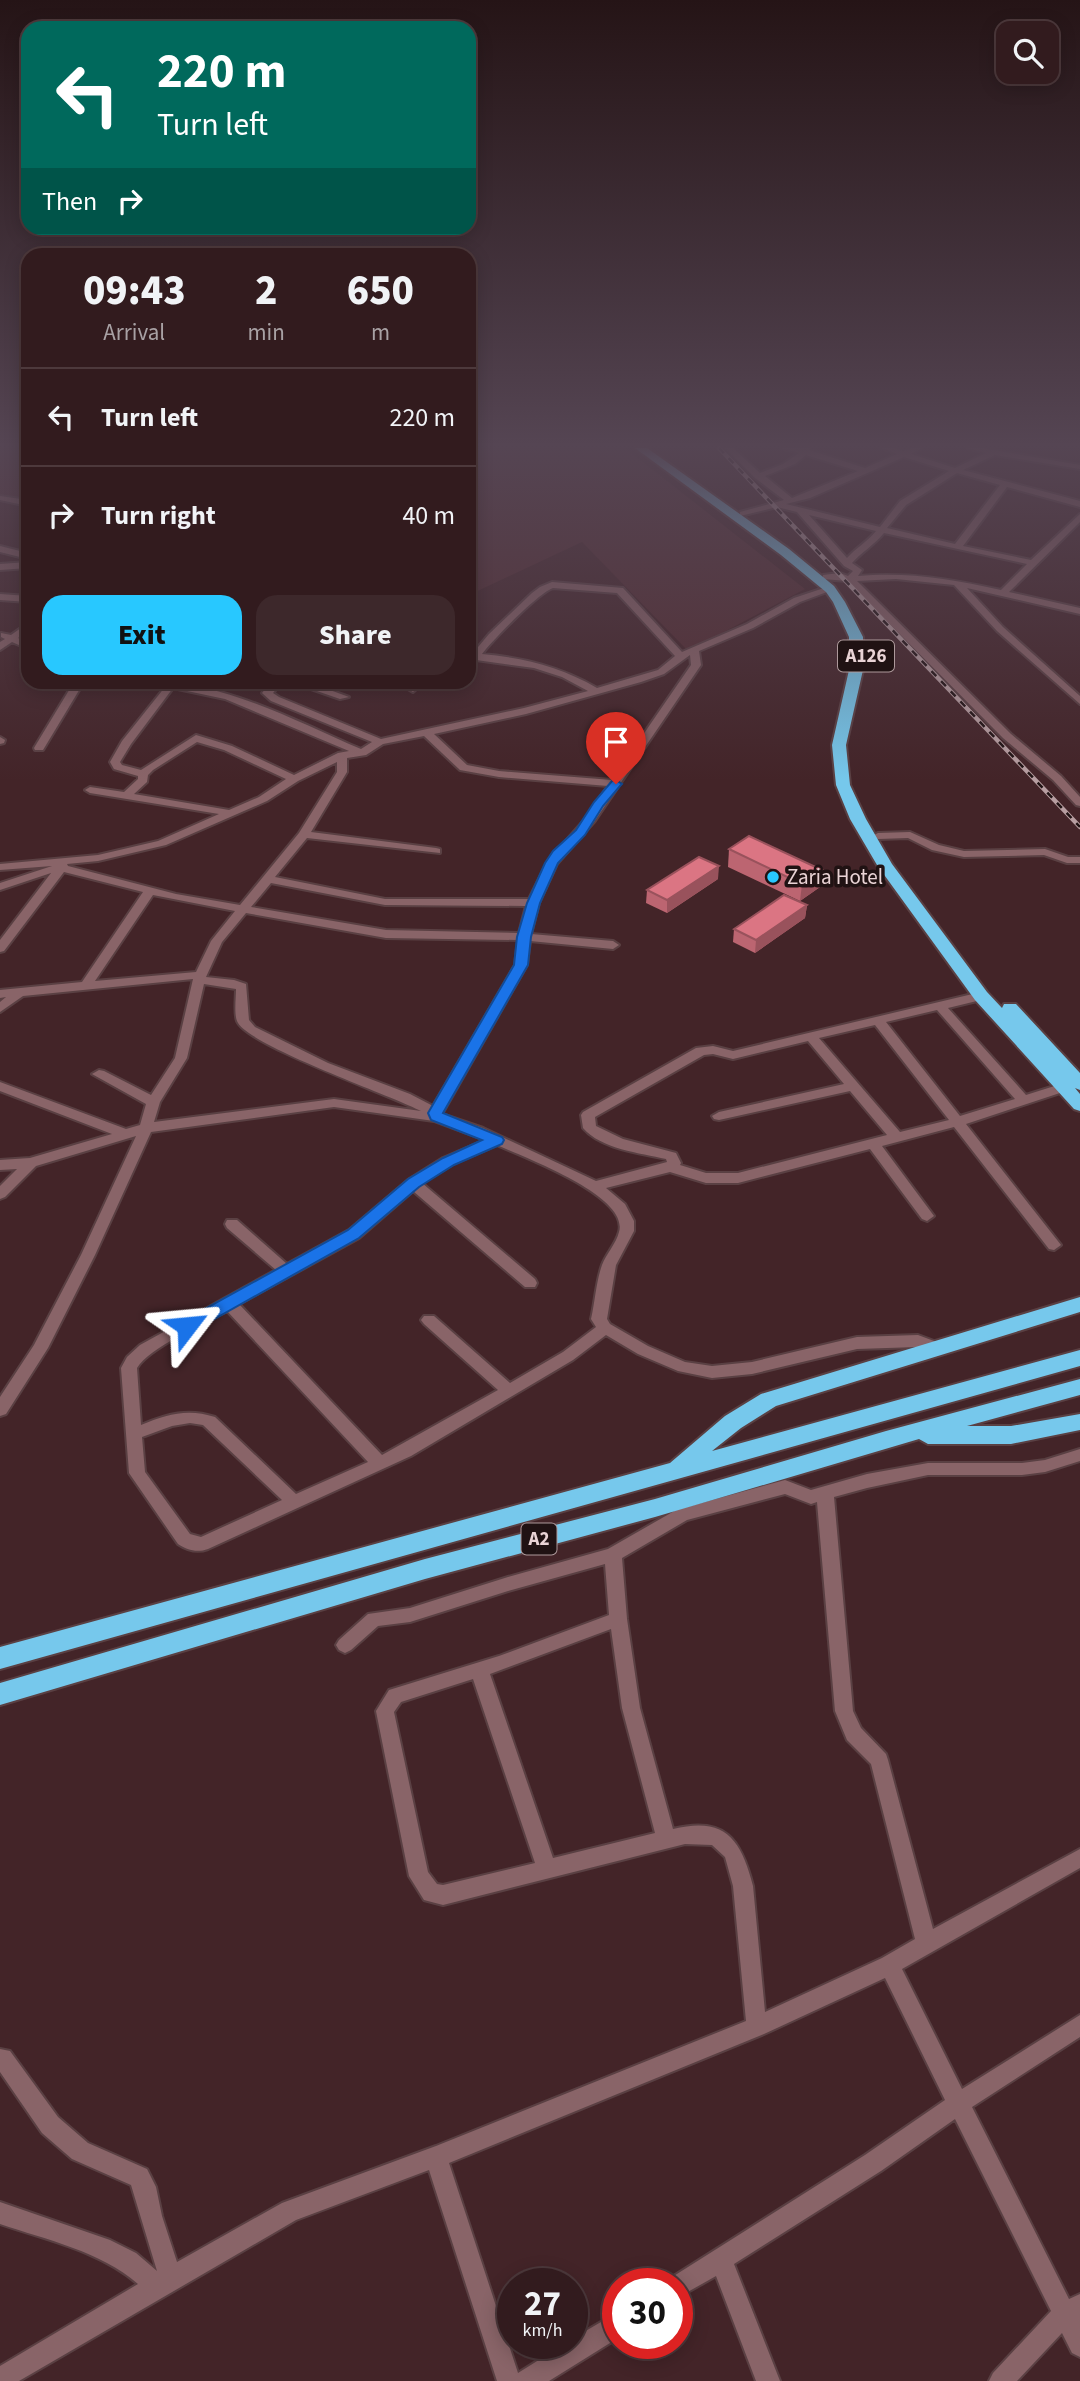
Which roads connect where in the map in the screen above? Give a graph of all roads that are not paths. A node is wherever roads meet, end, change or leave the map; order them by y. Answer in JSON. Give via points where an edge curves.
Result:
{"nodes":[{"id":1,"x":795,"y":559,"type":"edge"},
{"id":2,"x":799,"y":559,"type":"edge"},
{"id":3,"x":843,"y":559,"type":"edge"},
{"id":4,"x":852,"y":559,"type":"edge"},
{"id":5,"x":1014,"y":559,"type":"edge"},
{"id":6,"x":1038,"y":559,"type":"edge"},
{"id":7,"x":1034,"y":563,"type":"junction"},
{"id":8,"x":847,"y":564,"type":"junction"},
{"id":9,"x":21,"y":566,"type":"edge"},
{"id":10,"x":0,"y":567,"type":"edge"},
{"id":11,"x":850,"y":579,"type":"junction"},
{"id":12,"x":828,"y":583,"type":"junction"},
{"id":13,"x":957,"y":583,"type":"junction"},
{"id":14,"x":1004,"y":592,"type":"junction"},
{"id":15,"x":0,"y":597,"type":"edge"},
{"id":16,"x":21,"y":598,"type":"edge"},
{"id":17,"x":1080,"y":611,"type":"edge"},
{"id":18,"x":21,"y":631,"type":"edge"},
{"id":19,"x":0,"y":635,"type":"edge"},
{"id":20,"x":11,"y":637,"type":"junction"},
{"id":21,"x":21,"y":642,"type":"edge"},
{"id":22,"x":0,"y":647,"type":"edge"},
{"id":23,"x":476,"y":651,"type":"edge"},
{"id":24,"x":695,"y":652,"type":"junction"},
{"id":25,"x":476,"y":656,"type":"edge"},
{"id":26,"x":681,"y":656,"type":"junction"},
{"id":27,"x":75,"y":689,"type":"edge"},
{"id":28,"x":168,"y":689,"type":"edge"},
{"id":29,"x":190,"y":689,"type":"edge"},
{"id":30,"x":271,"y":689,"type":"edge"},
{"id":31,"x":318,"y":689,"type":"edge"},
{"id":32,"x":597,"y":692,"type":"junction"},
{"id":33,"x":344,"y":697,"type":"dead end"},
{"id":34,"x":1080,"y":701,"type":"edge"},
{"id":35,"x":425,"y":731,"type":"junction"},
{"id":36,"x":380,"y":742,"type":"junction"},
{"id":37,"x":39,"y":748,"type":"dead end"},
{"id":38,"x":362,"y":753,"type":"junction"},
{"id":39,"x":342,"y":755,"type":"junction"},
{"id":40,"x":143,"y":774,"type":"junction"},
{"id":41,"x":294,"y":779,"type":"junction"},
{"id":42,"x":616,"y":784,"type":"junction"},
{"id":43,"x":90,"y":790,"type":"dead end"},
{"id":44,"x":127,"y":795,"type":"junction"},
{"id":45,"x":1080,"y":803,"type":"edge"},
{"id":46,"x":230,"y":813,"type":"junction"},
{"id":47,"x":304,"y":834,"type":"junction"},
{"id":48,"x":878,"y":835,"type":"junction"},
{"id":49,"x":436,"y":851,"type":"dead end"},
{"id":50,"x":1080,"y":860,"type":"edge"},
{"id":51,"x":77,"y":861,"type":"junction"},
{"id":52,"x":0,"y":867,"type":"edge"},
{"id":53,"x":62,"y":867,"type":"junction"},
{"id":54,"x":270,"y":879,"type":"junction"},
{"id":55,"x":0,"y":887,"type":"edge"},
{"id":56,"x":150,"y":890,"type":"junction"},
{"id":57,"x":533,"y":903,"type":"junction"},
{"id":58,"x":224,"y":906,"type":"junction"},
{"id":59,"x":244,"y":910,"type":"junction"},
{"id":60,"x":232,"y":923,"type":"junction"},
{"id":61,"x":524,"y":937,"type":"junction"},
{"id":62,"x":613,"y":945,"type":"dead end"},
{"id":63,"x":0,"y":948,"type":"edge"},
{"id":64,"x":200,"y":978,"type":"junction"},
{"id":65,"x":86,"y":986,"type":"junction"},
{"id":66,"x":21,"y":992,"type":"junction"},
{"id":67,"x":0,"y":994,"type":"edge"},
{"id":68,"x":981,"y":996,"type":"junction"},
{"id":69,"x":939,"y":1005,"type":"junction"},
{"id":70,"x":0,"y":1008,"type":"edge"},
{"id":71,"x":879,"y":1022,"type":"junction"},
{"id":72,"x":811,"y":1037,"type":"junction"},
{"id":73,"x":99,"y":1073,"type":"dead end"},
{"id":74,"x":0,"y":1086,"type":"edge"},
{"id":75,"x":855,"y":1086,"type":"junction"},
{"id":76,"x":1072,"y":1086,"type":"edge"},
{"id":77,"x":1024,"y":1101,"type":"junction"},
{"id":78,"x":153,"y":1102,"type":"junction"},
{"id":79,"x":1080,"y":1104,"type":"edge"},
{"id":80,"x":436,"y":1115,"type":"junction"},
{"id":81,"x":719,"y":1116,"type":"dead end"},
{"id":82,"x":957,"y":1122,"type":"junction"},
{"id":83,"x":146,"y":1128,"type":"junction"},
{"id":84,"x":123,"y":1133,"type":"junction"},
{"id":85,"x":897,"y":1138,"type":"junction"},
{"id":86,"x":497,"y":1140,"type":"junction"},
{"id":87,"x":874,"y":1144,"type":"junction"},
{"id":88,"x":31,"y":1163,"type":"junction"},
{"id":89,"x":0,"y":1165,"type":"edge"},
{"id":90,"x":670,"y":1167,"type":"junction"},
{"id":91,"x":413,"y":1183,"type":"junction"},
{"id":92,"x":595,"y":1186,"type":"junction"},
{"id":93,"x":0,"y":1194,"type":"edge"},
{"id":94,"x":927,"y":1216,"type":"dead end"},
{"id":95,"x":232,"y":1224,"type":"dead end"},
{"id":96,"x":1054,"y":1245,"type":"dead end"},
{"id":97,"x":286,"y":1271,"type":"junction"},
{"id":98,"x":530,"y":1283,"type":"dead end"},
{"id":99,"x":229,"y":1303,"type":"junction"},
{"id":100,"x":1080,"y":1304,"type":"edge"},
{"id":101,"x":429,"y":1320,"type":"dead end"},
{"id":102,"x":605,"y":1328,"type":"junction"},
{"id":103,"x":937,"y":1348,"type":"junction"},
{"id":104,"x":1080,"y":1358,"type":"edge"},
{"id":105,"x":1025,"y":1374,"type":"junction"},
{"id":106,"x":1080,"y":1387,"type":"edge"},
{"id":107,"x":509,"y":1391,"type":"junction"},
{"id":108,"x":1043,"y":1397,"type":"junction"},
{"id":109,"x":0,"y":1410,"type":"edge"},
{"id":110,"x":1080,"y":1422,"type":"edge"},
{"id":111,"x":134,"y":1434,"type":"junction"},
{"id":112,"x":886,"y":1440,"type":"junction"},
{"id":113,"x":1080,"y":1455,"type":"edge"},
{"id":114,"x":380,"y":1464,"type":"junction"},
{"id":115,"x":659,"y":1476,"type":"junction"},
{"id":116,"x":825,"y":1494,"type":"junction"},
{"id":117,"x":295,"y":1502,"type":"junction"},
{"id":118,"x":613,"y":1555,"type":"junction"},
{"id":119,"x":618,"y":1619,"type":"junction"},
{"id":120,"x":345,"y":1645,"type":"dead end"},
{"id":121,"x":0,"y":1658,"type":"edge"},
{"id":122,"x":479,"y":1669,"type":"junction"},
{"id":123,"x":0,"y":1694,"type":"edge"},
{"id":124,"x":666,"y":1840,"type":"junction"},
{"id":125,"x":1080,"y":1858,"type":"edge"},
{"id":126,"x":547,"y":1869,"type":"junction"},
{"id":127,"x":926,"y":1945,"type":"junction"},
{"id":128,"x":889,"y":1965,"type":"junction"},
{"id":129,"x":1080,"y":2025,"type":"edge"},
{"id":130,"x":757,"y":2027,"type":"junction"},
{"id":131,"x":3,"y":2058,"type":"dead end"},
{"id":132,"x":958,"y":2104,"type":"junction"},
{"id":133,"x":436,"y":2157,"type":"junction"},
{"id":134,"x":0,"y":2213,"type":"edge"},
{"id":135,"x":721,"y":2259,"type":"junction"},
{"id":136,"x":693,"y":2277,"type":"edge"},
{"id":137,"x":164,"y":2282,"type":"junction"},
{"id":138,"x":1072,"y":2310,"type":"edge"},
{"id":139,"x":602,"y":2334,"type":"edge"},
{"id":140,"x":1080,"y":2345,"type":"edge"},
{"id":141,"x":0,"y":2379,"type":"edge"},
{"id":142,"x":509,"y":2381,"type":"edge"},
{"id":143,"x":527,"y":2381,"type":"edge"},
{"id":144,"x":768,"y":2381,"type":"edge"},
{"id":145,"x":1001,"y":2381,"type":"edge"}],
"edges":[{"from":1,"to":12,"type":"highway","number":"A126"},
{"from":2,"to":12,"type":"highway","number":"A126"},
{"from":3,"to":8,"type":"street"},
{"from":4,"to":8,"type":"street"},
{"from":5,"to":7,"type":"street"},
{"from":6,"to":7,"type":"street"},
{"from":7,"to":14,"type":"street"},
{"from":8,"to":11,"type":"street","via":[[858,570]]},
{"from":9,"to":10,"type":"street"},
{"from":11,"to":12,"type":"street","via":[[840,576]]},
{"from":11,"to":13,"type":"street","via":[[896,576]]},
{"from":11,"to":45,"type":"street"},
{"from":12,"to":24,"type":"street"},
{"from":12,"to":48,"type":"highway","number":"A126","via":[[849,603],[865,638],[866,663],[850,738],[850,763],[855,788]]},
{"from":12,"to":68,"type":"highway","number":"A126","via":[[856,637],[856,670],[839,745],[843,785],[880,856]]},
{"from":13,"to":14,"type":"street"},
{"from":13,"to":34,"type":"street"},
{"from":14,"to":17,"type":"street"},
{"from":15,"to":16,"type":"street"},
{"from":18,"to":20,"type":"street"},
{"from":19,"to":20,"type":"street"},
{"from":20,"to":21,"type":"street"},
{"from":20,"to":22,"type":"street"},
{"from":23,"to":26,"type":"street","via":[[542,588],[552,585],[620,590]]},
{"from":24,"to":26,"type":"street"},
{"from":24,"to":42,"type":"street","via":[[696,665]]},
{"from":25,"to":32,"type":"street","via":[[558,669]]},
{"from":26,"to":32,"type":"street","via":[[661,672]]},
{"from":27,"to":37,"type":"street"},
{"from":28,"to":40,"type":"street","via":[[115,762]]},
{"from":29,"to":38,"type":"street","via":[[228,697]]},
{"from":30,"to":36,"type":"street","via":[[267,693],[275,699]]},
{"from":31,"to":33,"type":"street"},
{"from":32,"to":35,"type":"street"},
{"from":35,"to":36,"type":"street"},
{"from":35,"to":42,"type":"street","via":[[464,768]]},
{"from":36,"to":38,"type":"street"},
{"from":38,"to":39,"type":"street"},
{"from":39,"to":41,"type":"street"},
{"from":39,"to":47,"type":"street","via":[[342,772]]},
{"from":40,"to":41,"type":"street","via":[[196,738]]},
{"from":40,"to":44,"type":"street","via":[[143,780]]},
{"from":41,"to":46,"type":"street"},
{"from":42,"to":57,"type":"street","via":[[557,854]]},
{"from":43,"to":44,"type":"street"},
{"from":44,"to":46,"type":"street"},
{"from":46,"to":51,"type":"street","via":[[162,843]]},
{"from":47,"to":49,"type":"street"},
{"from":47,"to":54,"type":"street"},
{"from":48,"to":50,"type":"street","via":[[910,835],[936,848],[964,853],[1045,852]]},
{"from":48,"to":76,"type":"highway","number":"A126","via":[[992,989]]},
{"from":51,"to":52,"type":"street"},
{"from":51,"to":53,"type":"street"},
{"from":53,"to":55,"type":"street"},
{"from":53,"to":56,"type":"street"},
{"from":53,"to":63,"type":"street"},
{"from":54,"to":57,"type":"street","via":[[385,902]]},
{"from":54,"to":59,"type":"street"},
{"from":56,"to":58,"type":"street"},
{"from":56,"to":65,"type":"street"},
{"from":57,"to":61,"type":"street"},
{"from":58,"to":59,"type":"street"},
{"from":58,"to":60,"type":"street"},
{"from":59,"to":60,"type":"street"},
{"from":59,"to":61,"type":"street","via":[[386,934]]},
{"from":60,"to":64,"type":"street","via":[[217,941]]},
{"from":61,"to":62,"type":"street"},
{"from":61,"to":80,"type":"street","via":[[521,965]]},
{"from":64,"to":65,"type":"street"},
{"from":64,"to":78,"type":"street","via":[[181,1058]]},
{"from":64,"to":80,"type":"street","via":[[242,988],[243,1021],[251,1030]]},
{"from":65,"to":66,"type":"street"},
{"from":66,"to":67,"type":"street"},
{"from":66,"to":70,"type":"street"},
{"from":68,"to":69,"type":"street"},
{"from":68,"to":76,"type":"highway","number":"A126"},
{"from":69,"to":71,"type":"street"},
{"from":69,"to":77,"type":"street"},
{"from":71,"to":72,"type":"street"},
{"from":71,"to":82,"type":"street"},
{"from":72,"to":75,"type":"street"},
{"from":72,"to":90,"type":"street","via":[[733,1055],[701,1051],[588,1115],[590,1128],[601,1136],[671,1156],[674,1163]]},
{"from":73,"to":78,"type":"street"},
{"from":74,"to":84,"type":"street"},
{"from":75,"to":81,"type":"street"},
{"from":75,"to":85,"type":"street"},
{"from":76,"to":77,"type":"street"},
{"from":76,"to":79,"type":"highway","number":"A126"},
{"from":77,"to":82,"type":"street"},
{"from":78,"to":83,"type":"street"},
{"from":80,"to":83,"type":"street","via":[[334,1104]]},
{"from":80,"to":86,"type":"street"},
{"from":82,"to":85,"type":"street"},
{"from":82,"to":96,"type":"street"},
{"from":83,"to":84,"type":"street"},
{"from":83,"to":109,"type":"street","via":[[40,1348]]},
{"from":84,"to":88,"type":"street"},
{"from":85,"to":87,"type":"street"},
{"from":86,"to":91,"type":"street","via":[[448,1161]]},
{"from":86,"to":92,"type":"street"},
{"from":87,"to":90,"type":"street","via":[[738,1178],[706,1178]]},
{"from":87,"to":94,"type":"street"},
{"from":88,"to":89,"type":"street"},
{"from":88,"to":93,"type":"street"},
{"from":90,"to":92,"type":"street"},
{"from":91,"to":97,"type":"street","via":[[354,1234]]},
{"from":91,"to":98,"type":"street"},
{"from":92,"to":102,"type":"street","via":[[620,1207],[627,1231],[609,1265],[599,1311]]},
{"from":95,"to":97,"type":"street"},
{"from":97,"to":99,"type":"street"},
{"from":99,"to":111,"type":"street","via":[[145,1349],[132,1361]]},
{"from":99,"to":114,"type":"street"},
{"from":100,"to":103,"type":"highway"},
{"from":101,"to":107,"type":"street"},
{"from":102,"to":103,"type":"street","via":[[673,1364],[712,1372],[734,1372],[857,1343],[918,1341]]},
{"from":102,"to":107,"type":"street"},
{"from":103,"to":115,"type":"highway","via":[[769,1400],[733,1422],[684,1463]]},
{"from":104,"to":105,"type":"highway","number":"A2"},
{"from":105,"to":108,"type":"highway"},
{"from":105,"to":115,"type":"highway","number":"A2"},
{"from":106,"to":108,"type":"highway","number":"A2"},
{"from":107,"to":114,"type":"street"},
{"from":108,"to":112,"type":"highway","number":"A2"},
{"from":110,"to":112,"type":"highway","via":[[1011,1435]]},
{"from":111,"to":117,"type":"street","via":[[183,1416],[202,1418]]},
{"from":111,"to":117,"type":"street","via":[[137,1473],[190,1543],[202,1544]]},
{"from":112,"to":123,"type":"highway","number":"A2"},
{"from":113,"to":116,"type":"street","via":[[1022,1469],[928,1469]]},
{"from":114,"to":117,"type":"street"},
{"from":115,"to":121,"type":"highway","number":"A2","via":[[251,1585]]},
{"from":116,"to":118,"type":"street","via":[[811,1497],[785,1488],[682,1515]]},
{"from":116,"to":127,"type":"street","via":[[844,1711],[854,1734],[878,1760]]},
{"from":118,"to":119,"type":"street"},
{"from":118,"to":120,"type":"street","via":[[410,1615],[374,1619]]},
{"from":119,"to":122,"type":"street"},
{"from":119,"to":124,"type":"street","via":[[631,1708]]},
{"from":122,"to":126,"type":"street"},
{"from":122,"to":126,"type":"street","via":[[395,1696],[385,1711],[419,1876],[430,1893],[443,1895]]},
{"from":124,"to":126,"type":"street"},
{"from":124,"to":130,"type":"street","via":[[711,1835],[734,1851],[749,1920]]},
{"from":125,"to":127,"type":"street"},
{"from":127,"to":128,"type":"street"},
{"from":128,"to":130,"type":"street"},
{"from":128,"to":132,"type":"street"},
{"from":129,"to":132,"type":"street"},
{"from":130,"to":133,"type":"street"},
{"from":131,"to":137,"type":"street","via":[[50,2125],[80,2151],[139,2177],[145,2187]]},
{"from":132,"to":135,"type":"street"},
{"from":132,"to":138,"type":"street"},
{"from":133,"to":137,"type":"street","via":[[290,2211]]},
{"from":133,"to":142,"type":"street"},
{"from":134,"to":137,"type":"street","via":[[102,2248]]},
{"from":135,"to":136,"type":"street"},
{"from":135,"to":144,"type":"street"},
{"from":137,"to":141,"type":"street"},
{"from":138,"to":140,"type":"street"},
{"from":138,"to":145,"type":"street"},
{"from":139,"to":143,"type":"street"}]}
